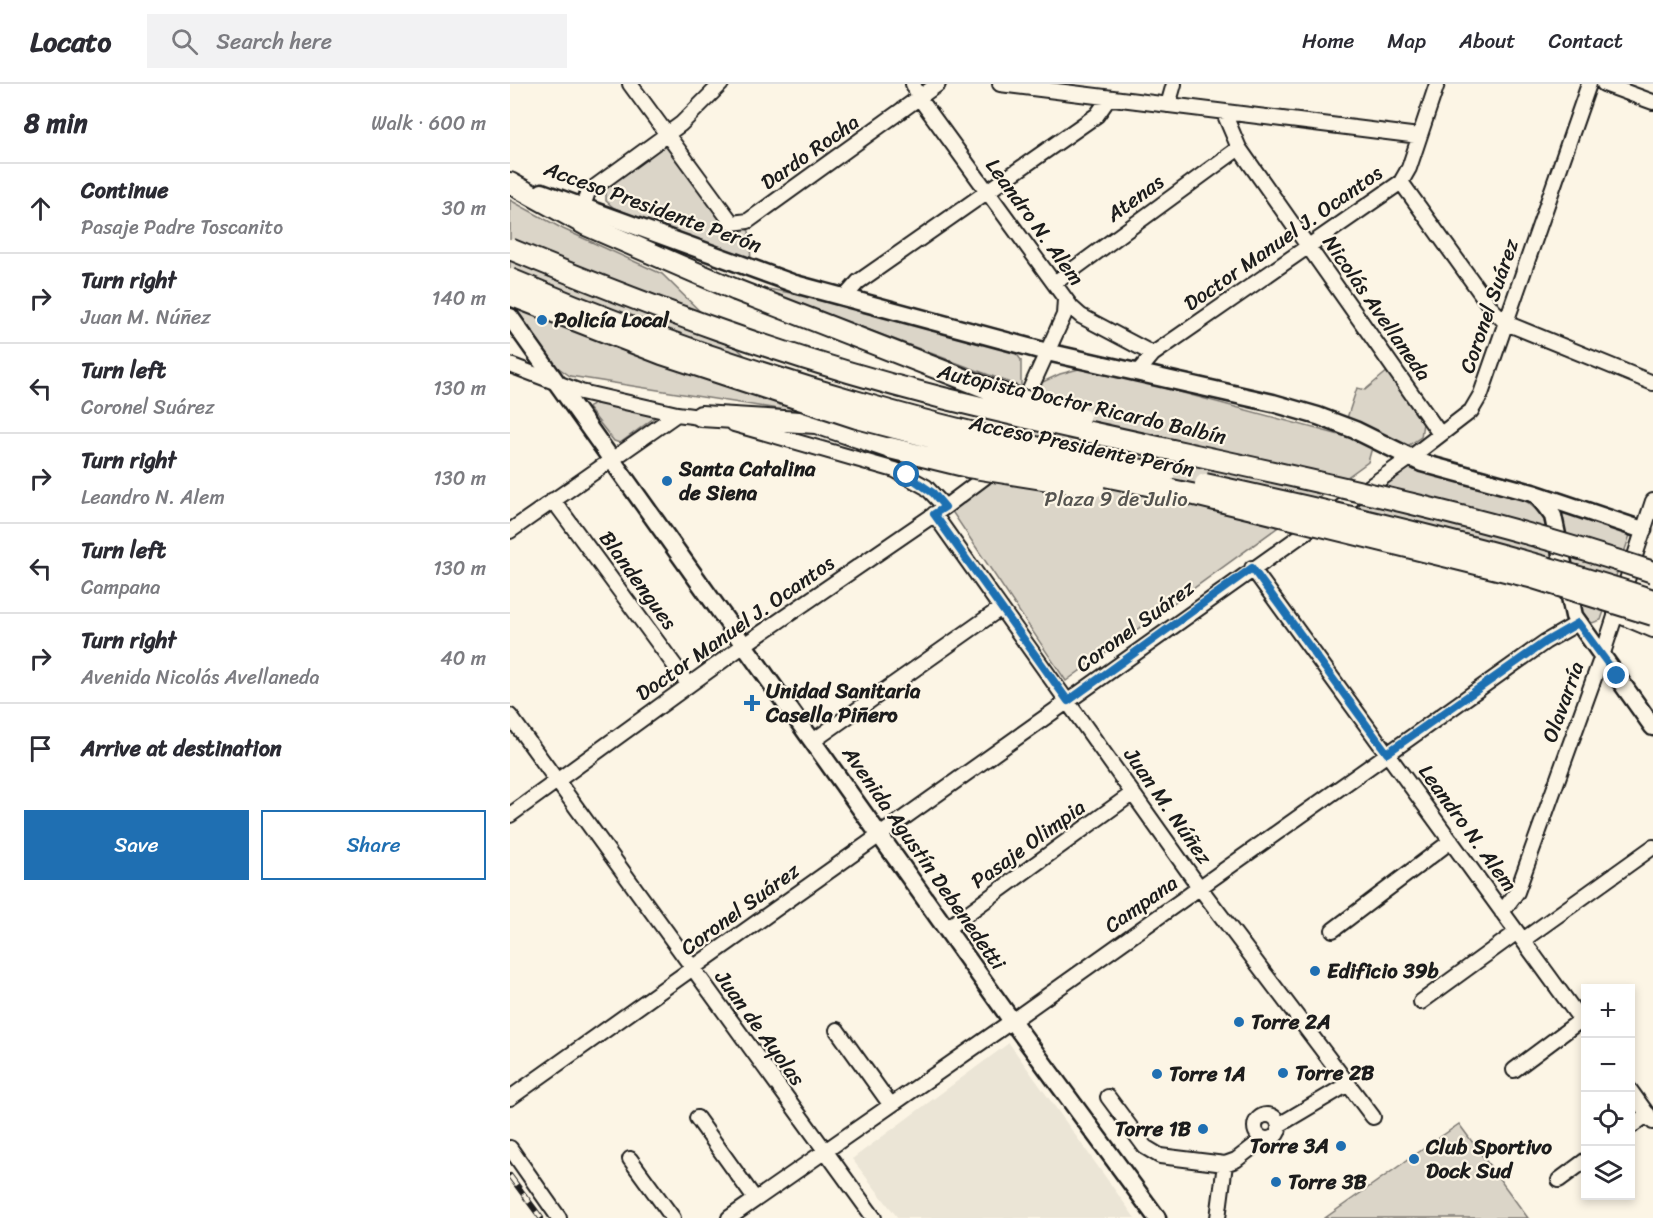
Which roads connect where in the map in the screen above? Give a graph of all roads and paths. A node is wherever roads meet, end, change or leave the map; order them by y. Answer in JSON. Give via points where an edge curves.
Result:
{"nodes":[{"id":1,"x":630,"y":84,"type":"edge"},
{"id":2,"x":721,"y":84,"type":"edge"},
{"id":3,"x":913,"y":84,"type":"edge"},
{"id":4,"x":938,"y":84,"type":"edge"},
{"id":5,"x":1000,"y":84,"type":"edge"},
{"id":6,"x":1174,"y":84,"type":"edge"},
{"id":7,"x":1437,"y":84,"type":"edge"},
{"id":8,"x":1589,"y":84,"type":"edge"},
{"id":9,"x":1604,"y":84,"type":"edge"},
{"id":10,"x":1109,"y":98,"type":"junction"},
{"id":11,"x":920,"y":99,"type":"junction"},
{"id":12,"x":1653,"y":102,"type":"edge"},
{"id":13,"x":1168,"y":105,"type":"junction"},
{"id":14,"x":1224,"y":113,"type":"junction"},
{"id":15,"x":667,"y":134,"type":"junction"},
{"id":16,"x":1419,"y":136,"type":"junction"},
{"id":17,"x":1239,"y":148,"type":"junction"},
{"id":18,"x":510,"y":181,"type":"edge"},
{"id":19,"x":1401,"y":182,"type":"junction"},
{"id":20,"x":986,"y":191,"type":"junction"},
{"id":21,"x":582,"y":209,"type":"junction"},
{"id":22,"x":1307,"y":246,"type":"junction"},
{"id":23,"x":510,"y":249,"type":"edge"},
{"id":24,"x":510,"y":279,"type":"edge"},
{"id":25,"x":1056,"y":282,"type":"junction"},
{"id":26,"x":510,"y":295,"type":"edge"},
{"id":27,"x":844,"y":298,"type":"junction"},
{"id":28,"x":1065,"y":299,"type":"junction"},
{"id":29,"x":510,"y":317,"type":"edge"},
{"id":30,"x":1506,"y":323,"type":"junction"},
{"id":31,"x":1047,"y":352,"type":"junction"},
{"id":32,"x":1153,"y":354,"type":"junction"},
{"id":33,"x":510,"y":365,"type":"edge"},
{"id":34,"x":1138,"y":372,"type":"junction"},
{"id":35,"x":1653,"y":383,"type":"edge"},
{"id":36,"x":560,"y":386,"type":"junction"},
{"id":37,"x":1028,"y":394,"type":"dead end"},
{"id":38,"x":677,"y":414,"type":"junction"},
{"id":39,"x":701,"y":416,"type":"junction"},
{"id":40,"x":1440,"y":434,"type":"junction"},
{"id":41,"x":1194,"y":454,"type":"junction"},
{"id":42,"x":1410,"y":458,"type":"junction"},
{"id":43,"x":612,"y":460,"type":"junction"},
{"id":44,"x":984,"y":477,"type":"dead end"},
{"id":45,"x":1536,"y":494,"type":"junction"},
{"id":46,"x":553,"y":500,"type":"junction"},
{"id":47,"x":1653,"y":501,"type":"edge"},
{"id":48,"x":1239,"y":506,"type":"junction"},
{"id":49,"x":939,"y":511,"type":"junction"},
{"id":50,"x":510,"y":531,"type":"edge"},
{"id":51,"x":1648,"y":535,"type":"edge"},
{"id":52,"x":1252,"y":568,"type":"junction"},
{"id":53,"x":1653,"y":572,"type":"edge"},
{"id":54,"x":1653,"y":600,"type":"edge"},
{"id":55,"x":1001,"y":608,"type":"junction"},
{"id":56,"x":1615,"y":614,"type":"junction"},
{"id":57,"x":1653,"y":615,"type":"edge"},
{"id":58,"x":1578,"y":623,"type":"junction"},
{"id":59,"x":1653,"y":630,"type":"edge"},
{"id":60,"x":744,"y":645,"type":"junction"},
{"id":61,"x":1602,"y":656,"type":"junction"},
{"id":62,"x":689,"y":685,"type":"junction"},
{"id":63,"x":1068,"y":701,"type":"junction"},
{"id":64,"x":510,"y":716,"type":"edge"},
{"id":65,"x":1653,"y":727,"type":"edge"},
{"id":66,"x":813,"y":741,"type":"junction"},
{"id":67,"x":1387,"y":753,"type":"junction"},
{"id":68,"x":556,"y":782,"type":"junction"},
{"id":69,"x":1133,"y":793,"type":"junction"},
{"id":70,"x":510,"y":815,"type":"edge"},
{"id":71,"x":880,"y":834,"type":"junction"},
{"id":72,"x":1451,"y":841,"type":"junction"},
{"id":73,"x":1653,"y":847,"type":"edge"},
{"id":74,"x":1200,"y":888,"type":"junction"},
{"id":75,"x":1502,"y":912,"type":"junction"},
{"id":76,"x":946,"y":929,"type":"junction"},
{"id":77,"x":1332,"y":930,"type":"dead end"},
{"id":78,"x":1520,"y":936,"type":"junction"},
{"id":79,"x":692,"y":970,"type":"junction"},
{"id":80,"x":1420,"y":1002,"type":"dead end"},
{"id":81,"x":1581,"y":1020,"type":"edge"},
{"id":82,"x":1012,"y":1021,"type":"junction"},
{"id":83,"x":1581,"y":1024,"type":"edge"},
{"id":84,"x":837,"y":1030,"type":"dead end"},
{"id":85,"x":1514,"y":1070,"type":"dead end"},
{"id":86,"x":1348,"y":1084,"type":"junction"},
{"id":87,"x":1631,"y":1092,"type":"edge"},
{"id":88,"x":1108,"y":1097,"type":"dead end"},
{"id":89,"x":510,"y":1098,"type":"edge"},
{"id":90,"x":890,"y":1104,"type":"junction"},
{"id":91,"x":1373,"y":1117,"type":"dead end"},
{"id":92,"x":697,"y":1118,"type":"dead end"},
{"id":93,"x":1650,"y":1118,"type":"edge"},
{"id":94,"x":1279,"y":1125,"type":"junction"},
{"id":95,"x":1635,"y":1125,"type":"edge"},
{"id":96,"x":1263,"y":1139,"type":"junction"},
{"id":97,"x":510,"y":1148,"type":"edge"},
{"id":98,"x":824,"y":1151,"type":"junction"},
{"id":99,"x":630,"y":1160,"type":"dead end"},
{"id":100,"x":1225,"y":1164,"type":"junction"},
{"id":101,"x":1581,"y":1164,"type":"edge"},
{"id":102,"x":1559,"y":1180,"type":"dead end"},
{"id":103,"x":754,"y":1199,"type":"junction"},
{"id":104,"x":559,"y":1218,"type":"edge"},
{"id":105,"x":673,"y":1218,"type":"edge"},
{"id":106,"x":729,"y":1218,"type":"edge"},
{"id":107,"x":873,"y":1218,"type":"edge"},
{"id":108,"x":1157,"y":1218,"type":"edge"},
{"id":109,"x":1218,"y":1218,"type":"edge"}],
"edges":[{"from":1,"to":15,"type":"street"},
{"from":2,"to":15,"type":"street"},
{"from":3,"to":11,"type":"street","name":"Leandro N. Alem"},
{"from":4,"to":11,"type":"street","name":"Dardo Rocha"},
{"from":5,"to":10,"type":"street"},
{"from":6,"to":13,"type":"street"},
{"from":7,"to":16,"type":"street","name":"Doctor Manuel J. Ocantos"},
{"from":8,"to":30,"type":"street","name":"Coronel Suárez"},
{"from":9,"to":12,"type":"street"},
{"from":10,"to":13,"type":"street"},
{"from":10,"to":20,"type":"street","via":[[1097,115]]},
{"from":11,"to":15,"type":"street","name":"Dardo Rocha","via":[[748,221],[732,223]]},
{"from":11,"to":20,"type":"street","name":"Leandro N. Alem"},
{"from":13,"to":14,"type":"street"},
{"from":14,"to":16,"type":"street"},
{"from":14,"to":17,"type":"street","name":"Nicolás Avellaneda"},
{"from":15,"to":21,"type":"street","via":[[588,192]]},
{"from":16,"to":19,"type":"street","name":"Doctor Manuel J. Ocantos"},
{"from":17,"to":22,"type":"street","name":"Nicolás Avellaneda"},
{"from":17,"to":25,"type":"street","name":"Atenas"},
{"from":18,"to":21,"type":"main road","name":"Acceso Presidente Perón"},
{"from":18,"to":41,"type":"highway","bridge":true,"via":[[586,225],[736,290],[1000,393]]},
{"from":19,"to":22,"type":"street","name":"Doctor Manuel J. Ocantos"},
{"from":19,"to":30,"type":"street"},
{"from":20,"to":25,"type":"street","name":"Leandro N. Alem"},
{"from":20,"to":27,"type":"street","via":[[858,282]]},
{"from":21,"to":27,"type":"main road","name":"Acceso Presidente Perón"},
{"from":22,"to":32,"type":"street","name":"Doctor Manuel J. Ocantos"},
{"from":22,"to":40,"type":"street","name":"Nicolás Avellaneda"},
{"from":23,"to":41,"type":"highway","name":"Autopista Doctor Ricardo Balbín","bridge":true,"via":[[665,310],[843,369],[936,396]]},
{"from":24,"to":54,"type":"highway","bridge":true,"via":[[690,348],[867,405],[1519,558]]},
{"from":25,"to":28,"type":"street","name":"Leandro N. Alem"},
{"from":26,"to":48,"type":"highway","name":"Acceso Presidente Perón","bridge":true,"via":[[662,354],[857,418],[980,450]]},
{"from":27,"to":31,"type":"main road","name":"Acceso Presidente Perón"},
{"from":28,"to":31,"type":"street","via":[[1064,315]]},
{"from":28,"to":32,"type":"street","name":"Leandro N. Alem","via":[[1081,316]]},
{"from":29,"to":36,"type":"main road","name":"Avenida Agustín Debenedetti"},
{"from":30,"to":35,"type":"street"},
{"from":30,"to":40,"type":"street","name":"Coronel Suárez","via":[[1477,403]]},
{"from":31,"to":34,"type":"main road","name":"Acceso Presidente Perón"},
{"from":31,"to":37,"type":"street"},
{"from":32,"to":34,"type":"street","name":"Doctor Manuel J. Ocantos"},
{"from":33,"to":36,"type":"street","name":"Juan M. Núñez"},
{"from":34,"to":42,"type":"main road","name":"Acceso Presidente Perón","via":[[1318,416]]},
{"from":36,"to":38,"type":"street","name":"Juan M. Núñez"},
{"from":36,"to":43,"type":"main road","name":"Avenida Agustín Debenedetti"},
{"from":38,"to":39,"type":"street","name":"Juan M. Núñez"},
{"from":38,"to":43,"type":"street"},
{"from":39,"to":48,"type":"highway","bridge":true,"via":[[816,423],[890,448],[968,467]]},
{"from":39,"to":49,"type":"street","name":"Juan M. Núñez","via":[[895,470],[926,487]]},
{"from":40,"to":42,"type":"street","name":"Coronel Suárez"},
{"from":41,"to":53,"type":"highway","name":"Autopista Doctor Ricardo Balbín","bridge":true,"via":[[1442,511]]},
{"from":42,"to":45,"type":"main road","name":"Acceso Presidente Perón"},
{"from":42,"to":52,"type":"street","name":"Coronel Suárez"},
{"from":43,"to":46,"type":"street"},
{"from":43,"to":60,"type":"main road","name":"Avenida Agustín Debenedetti"},
{"from":44,"to":49,"type":"street","name":"Doctor Manuel J. Ocantos"},
{"from":45,"to":51,"type":"main road","name":"Acceso Presidente Perón"},
{"from":45,"to":58,"type":"main road","via":[[1553,516]]},
{"from":46,"to":50,"type":"street"},
{"from":46,"to":62,"type":"street","name":"Blandengues"},
{"from":47,"to":51,"type":"street","name":"Olavarría"},
{"from":48,"to":57,"type":"highway","name":"Acceso Presidente Perón","bridge":true,"via":[[1530,577]]},
{"from":49,"to":55,"type":"street","name":"Juan M. Núñez"},
{"from":49,"to":60,"type":"street","name":"Doctor Manuel J. Ocantos"},
{"from":51,"to":56,"type":"street","name":"Olavarría"},
{"from":52,"to":63,"type":"street","name":"Coronel Suárez"},
{"from":52,"to":67,"type":"street","name":"Leandro N. Alem"},
{"from":55,"to":63,"type":"street","name":"Juan M. Núñez"},
{"from":55,"to":66,"type":"street"},
{"from":56,"to":59,"type":"street"},
{"from":56,"to":61,"type":"street","name":"Olavarría"},
{"from":58,"to":61,"type":"main road"},
{"from":58,"to":67,"type":"street","name":"Campana"},
{"from":60,"to":62,"type":"street","name":"Doctor Manuel J. Ocantos"},
{"from":60,"to":66,"type":"main road","name":"Avenida Agustín Debenedetti"},
{"from":61,"to":65,"type":"main road"},
{"from":61,"to":75,"type":"street","name":"Olavarría","via":[[1517,892]]},
{"from":62,"to":68,"type":"street","name":"Doctor Manuel J. Ocantos"},
{"from":63,"to":69,"type":"street","name":"Juan M. Núñez"},
{"from":63,"to":71,"type":"street","name":"Coronel Suárez"},
{"from":64,"to":68,"type":"street","name":"Juan de Ayolas"},
{"from":66,"to":71,"type":"main road","name":"Avenida Agustín Debenedetti"},
{"from":67,"to":72,"type":"street","name":"Leandro N. Alem"},
{"from":67,"to":74,"type":"street","name":"Campana"},
{"from":68,"to":70,"type":"street","name":"Doctor Manuel J. Ocantos"},
{"from":68,"to":79,"type":"street","name":"Juan de Ayolas"},
{"from":69,"to":74,"type":"street","name":"Juan M. Núñez"},
{"from":69,"to":76,"type":"street","name":"Pasaje Olimpia"},
{"from":71,"to":76,"type":"main road","name":"Avenida Agustín Debenedetti"},
{"from":71,"to":79,"type":"street","name":"Coronel Suárez"},
{"from":72,"to":75,"type":"street","name":"Leandro N. Alem"},
{"from":72,"to":77,"type":"street"},
{"from":73,"to":78,"type":"street"},
{"from":74,"to":82,"type":"street","name":"Campana"},
{"from":74,"to":86,"type":"street","name":"Juan M. Núñez"},
{"from":75,"to":78,"type":"street","name":"Leandro N. Alem"},
{"from":76,"to":82,"type":"main road","name":"Avenida Agustín Debenedetti"},
{"from":78,"to":80,"type":"street"},
{"from":78,"to":81,"type":"street","name":"Leandro N. Alem"},
{"from":79,"to":89,"type":"street","name":"Coronel Suárez"},
{"from":79,"to":98,"type":"street","name":"Juan de Ayolas"},
{"from":82,"to":90,"type":"street","name":"Campana"},
{"from":82,"to":108,"type":"main road","name":"Avenida Agustín Debenedetti"},
{"from":83,"to":85,"type":"street"},
{"from":84,"to":90,"type":"street"},
{"from":86,"to":91,"type":"street","name":"Juan M. Núñez"},
{"from":86,"to":94,"type":"street"},
{"from":87,"to":93,"type":"street"},
{"from":88,"to":100,"type":"street","via":[[1151,1153]]},
{"from":90,"to":98,"type":"street","name":"Campana"},
{"from":92,"to":103,"type":"street"},
{"from":93,"to":95,"type":"street"},
{"from":94,"to":96,"type":"street","via":[[1276,1135]]},
{"from":94,"to":96,"type":"street","via":[[1272,1115],[1259,1117],[1254,1128]]},
{"from":96,"to":100,"type":"street"},
{"from":97,"to":104,"type":"street"},
{"from":98,"to":103,"type":"street","name":"Campana"},
{"from":98,"to":107,"type":"street","name":"Juan de Ayolas"},
{"from":99,"to":105,"type":"street"},
{"from":100,"to":109,"type":"street"},
{"from":101,"to":102,"type":"street"},
{"from":103,"to":106,"type":"street","name":"Campana"}]}
